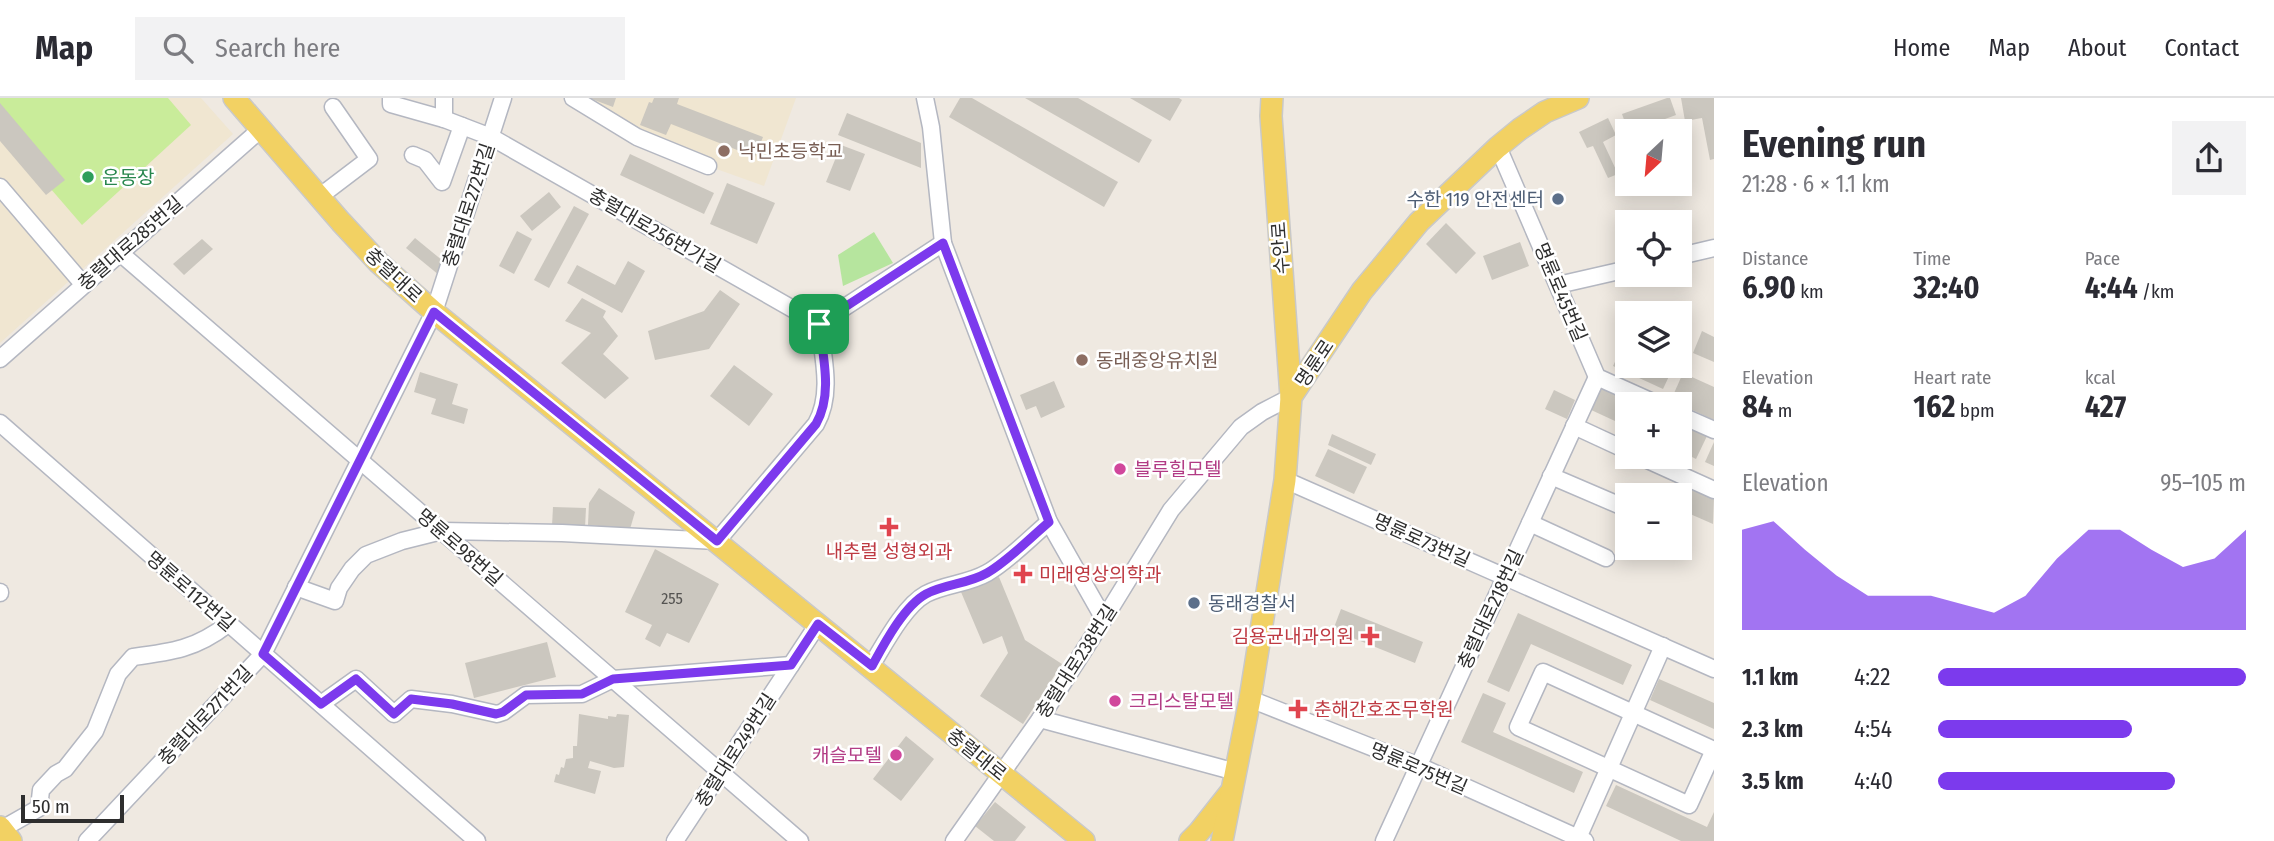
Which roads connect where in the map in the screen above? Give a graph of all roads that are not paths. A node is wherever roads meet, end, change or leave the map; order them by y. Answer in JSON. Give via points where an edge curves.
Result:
{"nodes":[{"id":1,"x":234,"y":98,"type":"edge"},
{"id":2,"x":391,"y":98,"type":"edge"},
{"id":3,"x":444,"y":98,"type":"edge"},
{"id":4,"x":503,"y":98,"type":"edge"},
{"id":5,"x":573,"y":98,"type":"edge"},
{"id":6,"x":925,"y":98,"type":"edge"},
{"id":7,"x":1272,"y":98,"type":"edge"},
{"id":8,"x":1578,"y":98,"type":"edge"},
{"id":9,"x":333,"y":107,"type":"dead end"},
{"id":10,"x":444,"y":119,"type":"junction"},
{"id":11,"x":462,"y":126,"type":"junction"},
{"id":12,"x":261,"y":129,"type":"junction"},
{"id":13,"x":491,"y":137,"type":"junction"},
{"id":14,"x":1499,"y":147,"type":"junction"},
{"id":15,"x":413,"y":155,"type":"dead end"},
{"id":16,"x":708,"y":166,"type":"dead end"},
{"id":17,"x":0,"y":187,"type":"edge"},
{"id":18,"x":319,"y":197,"type":"junction"},
{"id":19,"x":943,"y":243,"type":"junction"},
{"id":20,"x":1714,"y":248,"type":"edge"},
{"id":21,"x":119,"y":252,"type":"junction"},
{"id":22,"x":1692,"y":253,"type":"edge"},
{"id":23,"x":1615,"y":271,"type":"edge"},
{"id":24,"x":83,"y":284,"type":"junction"},
{"id":25,"x":1558,"y":285,"type":"junction"},
{"id":26,"x":434,"y":312,"type":"junction"},
{"id":27,"x":819,"y":324,"type":"junction"},
{"id":28,"x":0,"y":359,"type":"edge"},
{"id":29,"x":1597,"y":377,"type":"junction"},
{"id":30,"x":1630,"y":392,"type":"edge"},
{"id":31,"x":1291,"y":397,"type":"junction"},
{"id":32,"x":1692,"y":420,"type":"edge"},
{"id":33,"x":0,"y":423,"type":"edge"},
{"id":34,"x":1574,"y":426,"type":"junction"},
{"id":35,"x":1714,"y":430,"type":"edge"},
{"id":36,"x":1615,"y":445,"type":"edge"},
{"id":37,"x":360,"y":460,"type":"junction"},
{"id":38,"x":1668,"y":469,"type":"edge"},
{"id":39,"x":1551,"y":476,"type":"junction"},
{"id":40,"x":1284,"y":480,"type":"junction"},
{"id":41,"x":1714,"y":490,"type":"edge"},
{"id":42,"x":1615,"y":503,"type":"edge"},
{"id":43,"x":1049,"y":522,"type":"junction"},
{"id":44,"x":1530,"y":523,"type":"junction"},
{"id":45,"x":442,"y":531,"type":"junction"},
{"id":46,"x":717,"y":541,"type":"junction"},
{"id":47,"x":1606,"y":558,"type":"dead end"},
{"id":48,"x":1505,"y":577,"type":"junction"},
{"id":49,"x":296,"y":587,"type":"junction"},
{"id":50,"x":1104,"y":619,"type":"junction"},
{"id":51,"x":228,"y":624,"type":"junction"},
{"id":52,"x":818,"y":624,"type":"junction"},
{"id":53,"x":1663,"y":646,"type":"junction"},
{"id":54,"x":263,"y":654,"type":"junction"},
{"id":55,"x":791,"y":665,"type":"junction"},
{"id":56,"x":872,"y":666,"type":"junction"},
{"id":57,"x":1714,"y":669,"type":"edge"},
{"id":58,"x":613,"y":679,"type":"junction"},
{"id":59,"x":1250,"y":699,"type":"junction"},
{"id":60,"x":321,"y":704,"type":"junction"},
{"id":61,"x":1634,"y":713,"type":"junction"},
{"id":62,"x":1040,"y":719,"type":"junction"},
{"id":63,"x":1714,"y":750,"type":"edge"},
{"id":64,"x":1419,"y":766,"type":"junction"},
{"id":65,"x":1609,"y":769,"type":"junction"},
{"id":66,"x":721,"y":772,"type":"junction"},
{"id":67,"x":1001,"y":774,"type":"junction"},
{"id":68,"x":1233,"y":788,"type":"junction"},
{"id":69,"x":4,"y":832,"type":"edge"},
{"id":70,"x":682,"y":839,"type":"edge"},
{"id":71,"x":1581,"y":839,"type":"edge"},
{"id":72,"x":87,"y":841,"type":"edge"},
{"id":73,"x":477,"y":841,"type":"edge"},
{"id":74,"x":800,"y":841,"type":"edge"},
{"id":75,"x":954,"y":841,"type":"edge"},
{"id":76,"x":1084,"y":841,"type":"edge"},
{"id":77,"x":1189,"y":841,"type":"edge"},
{"id":78,"x":1222,"y":841,"type":"edge"},
{"id":79,"x":1238,"y":841,"type":"edge"},
{"id":80,"x":1384,"y":841,"type":"edge"}],
"edges":[{"from":1,"to":12,"type":"main road","name":"충렬대로"},
{"from":2,"to":10,"type":"street","name":"충렬대로256번가길","via":[[391,104]]},
{"from":3,"to":10,"type":"street"},
{"from":4,"to":13,"type":"street","name":"충렬대로272번길"},
{"from":5,"to":16,"type":"street","via":[[637,137]]},
{"from":6,"to":19,"type":"street"},
{"from":7,"to":31,"type":"main road","name":"수안로"},
{"from":8,"to":14,"type":"main road","name":"명륜로","via":[[1545,113]]},
{"from":9,"to":18,"type":"street","via":[[369,159]]},
{"from":10,"to":11,"type":"street","name":"충렬대로256번가길"},
{"from":11,"to":13,"type":"street","name":"충렬대로256번가길"},
{"from":11,"to":15,"type":"street","via":[[442,182],[425,160]]},
{"from":12,"to":18,"type":"main road","name":"충렬대로"},
{"from":12,"to":21,"type":"street","name":"충렬대로285번길"},
{"from":13,"to":26,"type":"street","name":"충렬대로272번길"},
{"from":13,"to":27,"type":"street","name":"충렬대로256번가길"},
{"from":14,"to":25,"type":"street","name":"명륜로45번길"},
{"from":14,"to":31,"type":"main road","name":"명륜로","via":[[1419,222],[1392,254]]},
{"from":17,"to":24,"type":"street"},
{"from":18,"to":26,"type":"main road","name":"충렬대로","via":[[379,263]]},
{"from":19,"to":27,"type":"street"},
{"from":19,"to":43,"type":"street"},
{"from":20,"to":22,"type":"street"},
{"from":21,"to":24,"type":"street","name":"충렬대로285번길"},
{"from":21,"to":37,"type":"street","name":"명륜로98번길"},
{"from":23,"to":25,"type":"street"},
{"from":24,"to":28,"type":"street","name":"충렬대로285번길"},
{"from":25,"to":29,"type":"street","name":"명륜로45번길"},
{"from":26,"to":37,"type":"street","name":"충렬대로271번길"},
{"from":26,"to":46,"type":"main road","name":"충렬대로"},
{"from":27,"to":46,"type":"street","via":[[824,410]]},
{"from":29,"to":30,"type":"street"},
{"from":29,"to":34,"type":"street","name":"충렬대로218번길"},
{"from":31,"to":40,"type":"main road","name":"명륜로"},
{"from":31,"to":50,"type":"street","name":"충렬대로238번길","via":[[1241,427],[1209,464],[1171,510]]},
{"from":32,"to":35,"type":"street"},
{"from":33,"to":51,"type":"street","name":"명륜로112번길"},
{"from":34,"to":36,"type":"street"},
{"from":34,"to":39,"type":"street","name":"충렬대로218번길"},
{"from":37,"to":45,"type":"street","name":"명륜로98번길"},
{"from":37,"to":49,"type":"street","name":"충렬대로271번길"},
{"from":38,"to":41,"type":"street"},
{"from":39,"to":42,"type":"street"},
{"from":39,"to":44,"type":"street","name":"충렬대로218번길"},
{"from":40,"to":48,"type":"street","name":"명륜로73번길"},
{"from":40,"to":59,"type":"main road","name":"명륜로"},
{"from":43,"to":50,"type":"street"},
{"from":43,"to":56,"type":"street","via":[[990,572],[926,594],[906,612]]},
{"from":44,"to":47,"type":"street"},
{"from":44,"to":48,"type":"street","name":"충렬대로218번길"},
{"from":45,"to":46,"type":"street"},
{"from":45,"to":49,"type":"street","via":[[366,555],[339,588],[335,601]]},
{"from":45,"to":58,"type":"street","name":"명륜로98번길"},
{"from":46,"to":52,"type":"main road","name":"충렬대로"},
{"from":48,"to":53,"type":"street","name":"명륜로73번길"},
{"from":48,"to":64,"type":"street","name":"충렬대로218번길"},
{"from":49,"to":54,"type":"street","name":"충렬대로271번길"},
{"from":50,"to":62,"type":"street","name":"충렬대로238번길"},
{"from":51,"to":54,"type":"street","name":"명륜로112번길"},
{"from":51,"to":69,"type":"street","via":[[212,637],[179,651],[133,657],[118,674],[96,731],[41,790],[39,808]]},
{"from":52,"to":55,"type":"street","name":"충렬대로249번길"},
{"from":52,"to":56,"type":"main road","name":"충렬대로"},
{"from":53,"to":57,"type":"street","name":"명륜로73번길"},
{"from":53,"to":61,"type":"street"},
{"from":54,"to":60,"type":"street","name":"명륜로112번길"},
{"from":54,"to":72,"type":"street","name":"충렬대로271번길"},
{"from":55,"to":58,"type":"street"},
{"from":55,"to":66,"type":"street","name":"충렬대로249번길"},
{"from":56,"to":67,"type":"main road","name":"충렬대로"},
{"from":58,"to":60,"type":"street","via":[[582,694],[526,695],[496,714],[411,699],[394,714],[356,679]]},
{"from":58,"to":66,"type":"street","name":"명륜로98번길"},
{"from":59,"to":64,"type":"street","name":"명륜로75번길"},
{"from":59,"to":68,"type":"main road","name":"명륜로"},
{"from":60,"to":73,"type":"street","name":"명륜로112번길"},
{"from":61,"to":63,"type":"street"},
{"from":61,"to":65,"type":"street"},
{"from":61,"to":65,"type":"street","via":[[1543,672],[1518,727]]},
{"from":62,"to":67,"type":"street","name":"충렬대로238번길"},
{"from":62,"to":68,"type":"street"},
{"from":63,"to":65,"type":"street","via":[[1689,805]]},
{"from":64,"to":71,"type":"street","name":"명륜로75번길"},
{"from":64,"to":80,"type":"street","name":"충렬대로218번길"},
{"from":65,"to":71,"type":"street"},
{"from":66,"to":70,"type":"street","name":"충렬대로249번길"},
{"from":66,"to":74,"type":"street","name":"명륜로98번길"},
{"from":67,"to":75,"type":"street","name":"충렬대로238번길"},
{"from":67,"to":76,"type":"main road","name":"충렬대로"},
{"from":68,"to":77,"type":"main road"},
{"from":68,"to":78,"type":"main road","name":"명륜로"},
{"from":68,"to":79,"type":"main road"}]}
